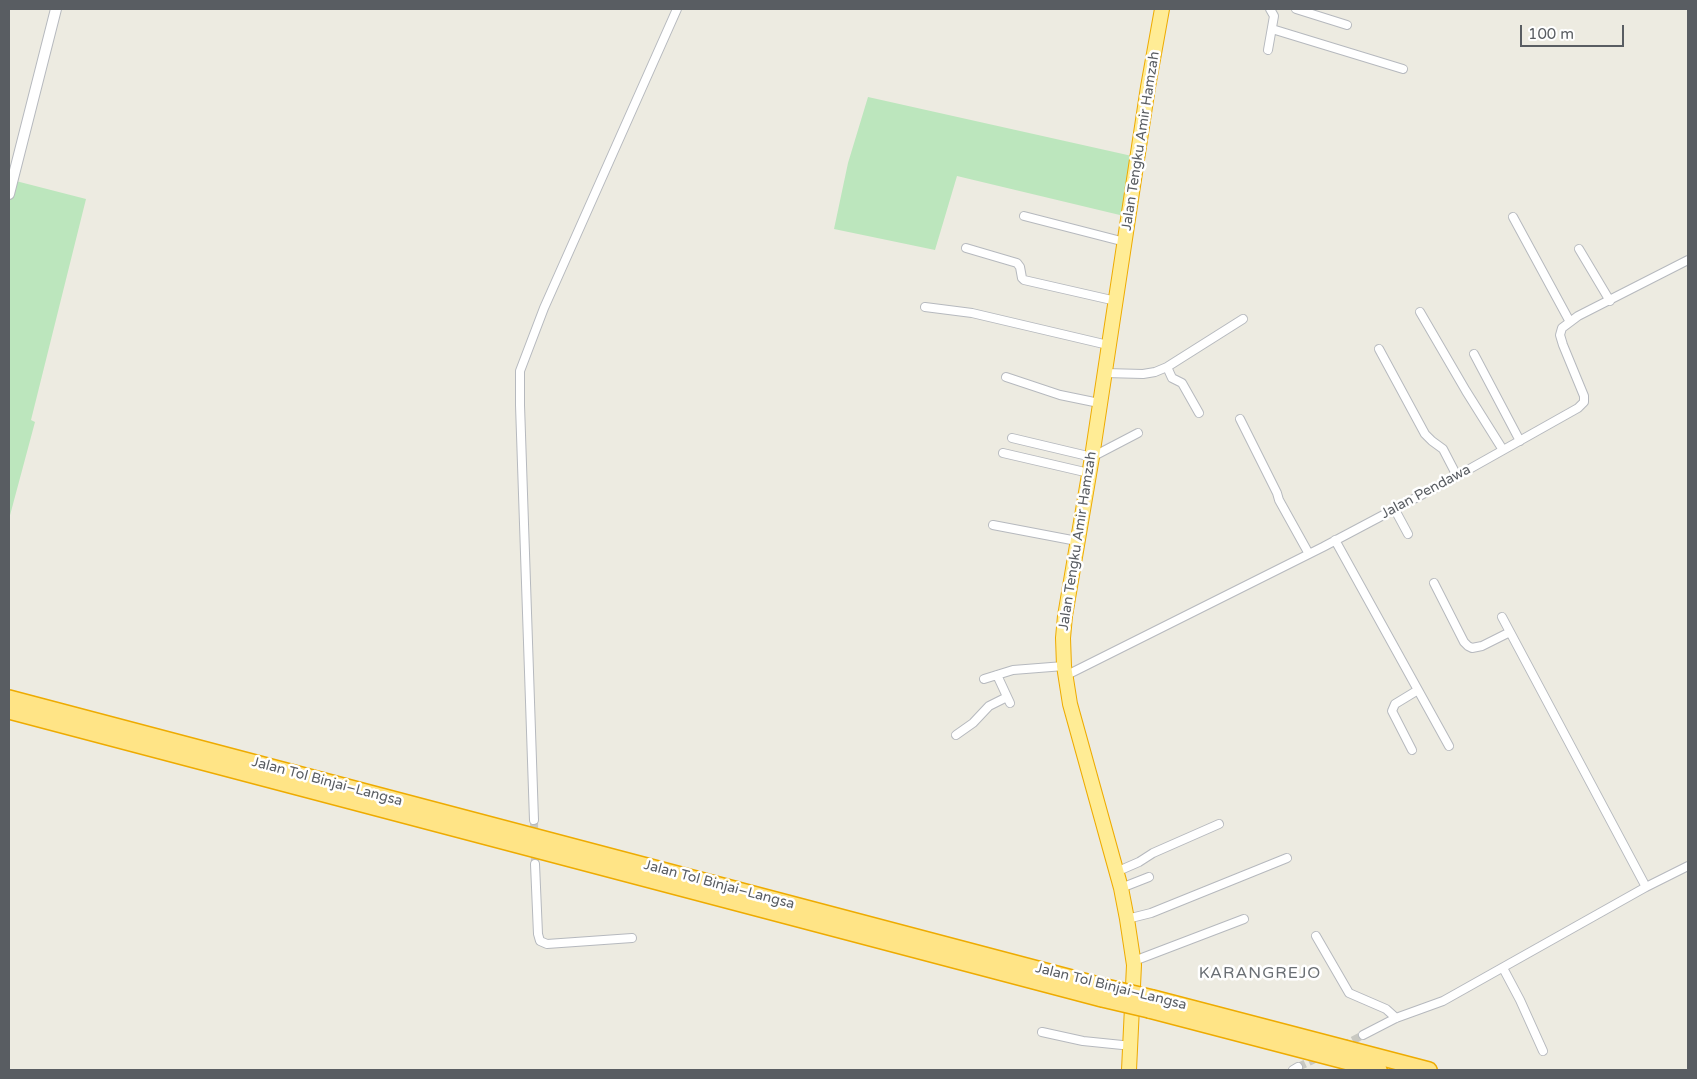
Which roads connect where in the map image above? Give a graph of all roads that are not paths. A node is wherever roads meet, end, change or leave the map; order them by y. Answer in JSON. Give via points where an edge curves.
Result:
{"nodes":[{"id":1,"x":56,"y":9,"type":"edge"},
{"id":2,"x":677,"y":9,"type":"edge"},
{"id":3,"x":1162,"y":9,"type":"edge"},
{"id":4,"x":1270,"y":9,"type":"edge"},
{"id":5,"x":1296,"y":9,"type":"edge"},
{"id":6,"x":1348,"y":25,"type":"dead end"},
{"id":7,"x":1272,"y":29,"type":"junction"},
{"id":8,"x":1268,"y":50,"type":"dead end"},
{"id":9,"x":1403,"y":69,"type":"dead end"},
{"id":10,"x":9,"y":194,"type":"edge"},
{"id":11,"x":1024,"y":216,"type":"dead end"},
{"id":12,"x":1513,"y":217,"type":"dead end"},
{"id":13,"x":1125,"y":242,"type":"junction"},
{"id":14,"x":966,"y":248,"type":"dead end"},
{"id":15,"x":1579,"y":249,"type":"dead end"},
{"id":16,"x":1688,"y":260,"type":"edge"},
{"id":17,"x":1116,"y":301,"type":"junction"},
{"id":18,"x":1610,"y":301,"type":"junction"},
{"id":19,"x":925,"y":307,"type":"dead end"},
{"id":20,"x":1420,"y":312,"type":"dead end"},
{"id":21,"x":1243,"y":319,"type":"dead end"},
{"id":22,"x":1570,"y":322,"type":"junction"},
{"id":23,"x":1108,"y":345,"type":"junction"},
{"id":24,"x":1379,"y":349,"type":"dead end"},
{"id":25,"x":1474,"y":354,"type":"dead end"},
{"id":26,"x":1167,"y":367,"type":"junction"},
{"id":27,"x":1105,"y":373,"type":"junction"},
{"id":28,"x":1006,"y":378,"type":"dead end"},
{"id":29,"x":1099,"y":403,"type":"junction"},
{"id":30,"x":1200,"y":413,"type":"dead end"},
{"id":31,"x":1240,"y":419,"type":"dead end"},
{"id":32,"x":1138,"y":433,"type":"dead end"},
{"id":33,"x":1012,"y":438,"type":"dead end"},
{"id":34,"x":1520,"y":441,"type":"junction"},
{"id":35,"x":1502,"y":450,"type":"junction"},
{"id":36,"x":1003,"y":453,"type":"dead end"},
{"id":37,"x":1092,"y":457,"type":"junction"},
{"id":38,"x":1089,"y":472,"type":"junction"},
{"id":39,"x":1457,"y":476,"type":"junction"},
{"id":40,"x":1394,"y":508,"type":"junction"},
{"id":41,"x":993,"y":525,"type":"dead end"},
{"id":42,"x":1408,"y":534,"type":"dead end"},
{"id":43,"x":1335,"y":540,"type":"junction"},
{"id":44,"x":1077,"y":541,"type":"junction"},
{"id":45,"x":1309,"y":554,"type":"junction"},
{"id":46,"x":1434,"y":583,"type":"dead end"},
{"id":47,"x":1502,"y":618,"type":"dead end"},
{"id":48,"x":1510,"y":632,"type":"junction"},
{"id":49,"x":1064,"y":671,"type":"junction"},
{"id":50,"x":997,"y":675,"type":"junction"},
{"id":51,"x":984,"y":679,"type":"dead end"},
{"id":52,"x":1418,"y":690,"type":"junction"},
{"id":53,"x":9,"y":698,"type":"edge"},
{"id":54,"x":9,"y":711,"type":"edge"},
{"id":55,"x":956,"y":735,"type":"dead end"},
{"id":56,"x":1449,"y":746,"type":"dead end"},
{"id":57,"x":1412,"y":750,"type":"dead end"},
{"id":58,"x":534,"y":820,"type":"tunnel mouth"},
{"id":59,"x":1219,"y":824,"type":"dead end"},
{"id":60,"x":1286,"y":858,"type":"dead end"},
{"id":61,"x":536,"y":864,"type":"tunnel mouth"},
{"id":62,"x":1688,"y":866,"type":"edge"},
{"id":63,"x":1116,"y":872,"type":"junction"},
{"id":64,"x":1149,"y":877,"type":"dead end"},
{"id":65,"x":1646,"y":887,"type":"junction"},
{"id":66,"x":1121,"y":888,"type":"junction"},
{"id":67,"x":744,"y":898,"type":"junction"},
{"id":68,"x":1127,"y":919,"type":"junction"},
{"id":69,"x":1244,"y":919,"type":"dead end"},
{"id":70,"x":1316,"y":936,"type":"dead end"},
{"id":71,"x":632,"y":938,"type":"dead end"},
{"id":72,"x":1134,"y":961,"type":"junction"},
{"id":73,"x":1503,"y":968,"type":"junction"},
{"id":74,"x":1151,"y":1004,"type":"junction"},
{"id":75,"x":1396,"y":1018,"type":"junction"},
{"id":76,"x":1042,"y":1032,"type":"dead end"},
{"id":77,"x":1363,"y":1036,"type":"tunnel mouth"},
{"id":78,"x":1132,"y":1046,"type":"junction"},
{"id":79,"x":1543,"y":1051,"type":"dead end"},
{"id":80,"x":1130,"y":1070,"type":"edge"},
{"id":81,"x":1379,"y":1070,"type":"edge"},
{"id":82,"x":1429,"y":1070,"type":"edge"}],
"edges":[{"from":1,"to":10,"type":"street"},
{"from":2,"to":58,"type":"street","via":[[544,308],[520,371]]},
{"from":3,"to":13,"type":"highway","name":"Jalan Tengku Amir Hamzah"},
{"from":4,"to":7,"type":"street","via":[[1274,16]]},
{"from":5,"to":6,"type":"street"},
{"from":7,"to":8,"type":"street"},
{"from":7,"to":9,"type":"street"},
{"from":11,"to":13,"type":"street"},
{"from":12,"to":22,"type":"street"},
{"from":13,"to":17,"type":"highway","name":"Jalan Tengku Amir Hamzah"},
{"from":14,"to":17,"type":"street","via":[[1017,263],[1024,280]]},
{"from":15,"to":18,"type":"street"},
{"from":16,"to":18,"type":"street"},
{"from":17,"to":23,"type":"highway","name":"Jalan Tengku Amir Hamzah"},
{"from":18,"to":22,"type":"street"},
{"from":19,"to":23,"type":"street","via":[[972,313]]},
{"from":20,"to":35,"type":"street"},
{"from":21,"to":26,"type":"street"},
{"from":22,"to":34,"type":"street","name":"Jalan Pendawa","via":[[1563,326],[1560,335],[1584,402],[1573,412]]},
{"from":23,"to":27,"type":"highway","name":"Jalan Tengku Amir Hamzah"},
{"from":24,"to":39,"type":"street","via":[[1425,434],[1443,449]]},
{"from":25,"to":34,"type":"street"},
{"from":26,"to":27,"type":"street","via":[[1149,374]]},
{"from":26,"to":30,"type":"street","via":[[1172,378],[1182,383]]},
{"from":27,"to":29,"type":"highway","name":"Jalan Tengku Amir Hamzah"},
{"from":28,"to":29,"type":"street"},
{"from":29,"to":37,"type":"highway","name":"Jalan Tengku Amir Hamzah"},
{"from":31,"to":45,"type":"street"},
{"from":32,"to":37,"type":"street"},
{"from":33,"to":37,"type":"street"},
{"from":34,"to":35,"type":"street","name":"Jalan Pendawa"},
{"from":35,"to":39,"type":"street","name":"Jalan Pendawa"},
{"from":36,"to":38,"type":"street"},
{"from":37,"to":38,"type":"highway","name":"Jalan Tengku Amir Hamzah"},
{"from":38,"to":44,"type":"highway","name":"Jalan Tengku Amir Hamzah"},
{"from":39,"to":40,"type":"street","name":"Jalan Pendawa"},
{"from":40,"to":42,"type":"street"},
{"from":40,"to":43,"type":"street","name":"Jalan Pendawa"},
{"from":41,"to":44,"type":"street"},
{"from":43,"to":45,"type":"street","name":"Jalan Pendawa"},
{"from":43,"to":52,"type":"street"},
{"from":44,"to":49,"type":"highway","name":"Jalan Tengku Amir Hamzah","via":[[1064,628]]},
{"from":45,"to":49,"type":"street","name":"Jalan Pendawa"},
{"from":46,"to":48,"type":"street","via":[[1468,646],[1482,646]]},
{"from":47,"to":48,"type":"street"},
{"from":48,"to":65,"type":"street"},
{"from":49,"to":50,"type":"street","via":[[1022,668]]},
{"from":49,"to":63,"type":"highway","name":"Jalan Tengku Amir Hamzah"},
{"from":50,"to":51,"type":"street"},
{"from":50,"to":55,"type":"street","via":[[1008,700],[989,706]]},
{"from":52,"to":56,"type":"street"},
{"from":52,"to":57,"type":"street","via":[[1395,704],[1392,711]]},
{"from":53,"to":67,"type":"highway","name":"Jalan Tol Binjai–Langsa"},
{"from":54,"to":67,"type":"highway","name":"Jalan Tol Binjai–Langsa"},
{"from":59,"to":63,"type":"street"},
{"from":60,"to":68,"type":"street","via":[[1151,913]]},
{"from":61,"to":71,"type":"street","via":[[540,941],[547,944]]},
{"from":62,"to":65,"type":"street"},
{"from":63,"to":66,"type":"highway","name":"Jalan Tengku Amir Hamzah"},
{"from":64,"to":66,"type":"street"},
{"from":65,"to":73,"type":"street"},
{"from":66,"to":68,"type":"highway","name":"Jalan Tengku Amir Hamzah"},
{"from":67,"to":74,"type":"highway","name":"Jalan Tol Binjai–Langsa","bridge":true},
{"from":68,"to":72,"type":"highway","name":"Jalan Tengku Amir Hamzah"},
{"from":69,"to":72,"type":"street"},
{"from":70,"to":75,"type":"street","via":[[1350,993],[1386,1009]]},
{"from":72,"to":78,"type":"highway","name":"Jalan Tengku Amir Hamzah"},
{"from":73,"to":75,"type":"street","via":[[1443,1001]]},
{"from":73,"to":79,"type":"street"},
{"from":74,"to":81,"type":"highway","name":"Jalan Tol Binjai–Langsa"},
{"from":74,"to":82,"type":"highway","name":"Jalan Tol Binjai–Langsa"},
{"from":75,"to":77,"type":"street"},
{"from":76,"to":78,"type":"street","via":[[1083,1041]]},
{"from":78,"to":80,"type":"highway","name":"Jalan Tengku Amir Hamzah"}]}
